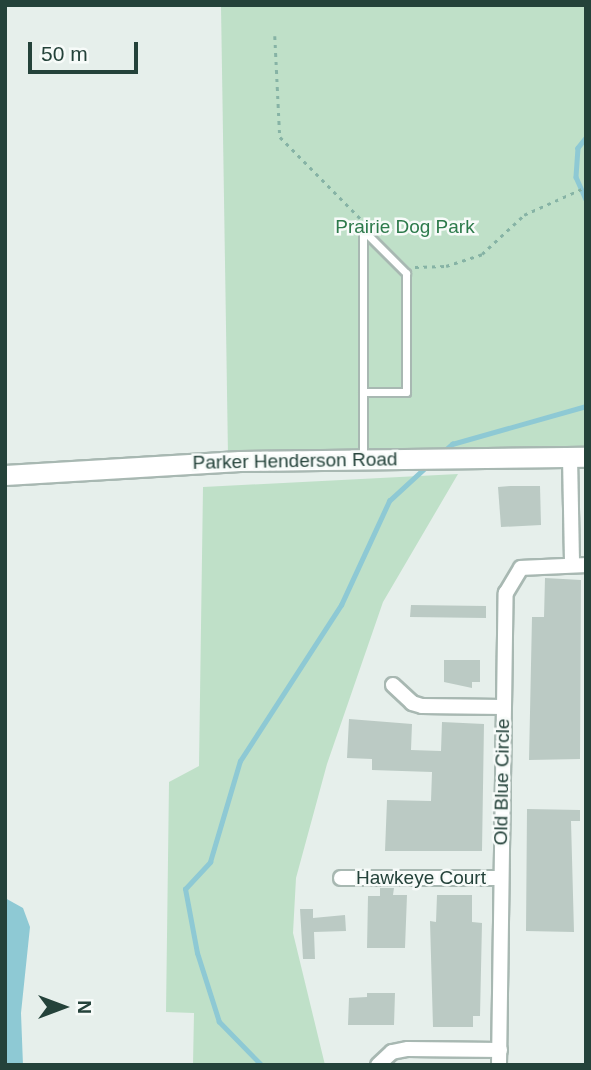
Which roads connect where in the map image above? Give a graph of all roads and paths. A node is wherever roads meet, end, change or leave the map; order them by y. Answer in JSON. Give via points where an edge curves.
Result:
{"nodes":[{"id":1,"x":275,"y":36,"type":"dead end"},
{"id":2,"x":586,"y":187,"type":"edge"},
{"id":3,"x":366,"y":224,"type":"dead end"},
{"id":4,"x":411,"y":267,"type":"dead end"},
{"id":5,"x":363,"y":392,"type":"junction"},
{"id":6,"x":578,"y":457,"type":"edge"},
{"id":7,"x":363,"y":459,"type":"junction"},
{"id":8,"x":5,"y":475,"type":"edge"},
{"id":9,"x":579,"y":565,"type":"edge"},
{"id":10,"x":393,"y":685,"type":"dead end"},
{"id":11,"x":503,"y":708,"type":"junction"},
{"id":12,"x":341,"y":878,"type":"dead end"},
{"id":13,"x":502,"y":878,"type":"junction"},
{"id":14,"x":500,"y":1057,"type":"edge"},
{"id":15,"x":378,"y":1065,"type":"edge"}],
"edges":[{"from":1,"to":3,"type":"path","via":[[280,137]]},
{"from":2,"to":4,"type":"path","via":[[524,215],[482,254],[446,267]]},
{"from":5,"to":5,"type":"lane","via":[[363,379],[363,230],[406,273],[406,392]]},
{"from":5,"to":7,"type":"lane"},
{"from":6,"to":7,"type":"street","name":"Parker Henderson Road"},
{"from":6,"to":9,"type":"street"},
{"from":7,"to":8,"type":"street","name":"Parker Henderson Road"},
{"from":9,"to":11,"type":"street","name":"Old Blue Circle","via":[[533,565],[521,568],[511,579],[506,593]]},
{"from":10,"to":11,"type":"street","via":[[412,704]]},
{"from":11,"to":13,"type":"street","name":"Old Blue Circle"},
{"from":12,"to":13,"type":"street","name":"Hawkeye Court"},
{"from":13,"to":14,"type":"street","name":"Old Blue Circle"},
{"from":14,"to":15,"type":"street","via":[[408,1049],[392,1052]]}]}
